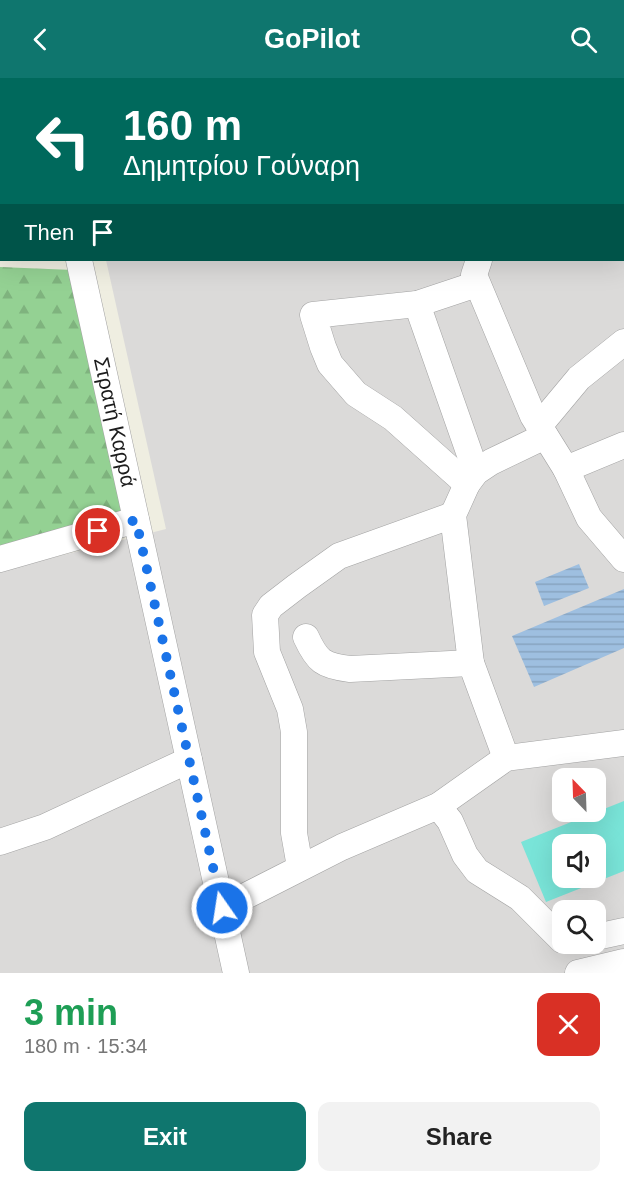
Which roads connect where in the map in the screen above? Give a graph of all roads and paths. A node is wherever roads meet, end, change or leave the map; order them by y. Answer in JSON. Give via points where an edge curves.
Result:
{"nodes":[{"id":1,"x":79,"y":261,"type":"edge"},
{"id":2,"x":478,"y":272,"type":"edge"},
{"id":3,"x":417,"y":304,"type":"junction"},
{"id":4,"x":624,"y":342,"type":"edge"},
{"id":5,"x":542,"y":431,"type":"junction"},
{"id":6,"x":624,"y":445,"type":"edge"},
{"id":7,"x":566,"y":469,"type":"junction"},
{"id":8,"x":472,"y":478,"type":"junction"},
{"id":9,"x":453,"y":515,"type":"junction"},
{"id":10,"x":136,"y":520,"type":"junction"},
{"id":11,"x":0,"y":559,"type":"edge"},
{"id":12,"x":624,"y":559,"type":"edge"},
{"id":13,"x":306,"y":638,"type":"dead end"},
{"id":14,"x":471,"y":663,"type":"junction"},
{"id":15,"x":624,"y":743,"type":"edge"},
{"id":16,"x":506,"y":758,"type":"junction"},
{"id":17,"x":189,"y":760,"type":"junction"},
{"id":18,"x":438,"y":806,"type":"junction"},
{"id":19,"x":0,"y":842,"type":"edge"},
{"id":20,"x":300,"y":867,"type":"junction"},
{"id":21,"x":222,"y":908,"type":"junction"},
{"id":22,"x":552,"y":930,"type":"edge"},
{"id":23,"x":624,"y":931,"type":"edge"},
{"id":24,"x":606,"y":935,"type":"edge"},
{"id":25,"x":624,"y":962,"type":"edge"},
{"id":26,"x":236,"y":973,"type":"edge"},
{"id":27,"x":578,"y":973,"type":"edge"}],
"edges":[{"from":1,"to":10,"type":"street","name":"Στρατή Καρρά"},
{"from":2,"to":3,"type":"street"},
{"from":2,"to":5,"type":"street"},
{"from":3,"to":8,"type":"street"},
{"from":3,"to":8,"type":"street","via":[[314,315],[330,364],[356,394]]},
{"from":4,"to":5,"type":"street","via":[[579,378]]},
{"from":5,"to":7,"type":"street"},
{"from":5,"to":8,"type":"street"},
{"from":6,"to":7,"type":"street"},
{"from":7,"to":12,"type":"street","via":[[589,518]]},
{"from":8,"to":9,"type":"street"},
{"from":9,"to":14,"type":"street"},
{"from":9,"to":20,"type":"street","via":[[339,556],[271,606],[265,615],[267,652],[290,709],[294,732],[294,833]]},
{"from":10,"to":11,"type":"street"},
{"from":10,"to":17,"type":"street","name":"Στρατή Καρρά"},
{"from":13,"to":14,"type":"street","via":[[314,655],[339,668]]},
{"from":14,"to":16,"type":"street"},
{"from":15,"to":16,"type":"street"},
{"from":16,"to":18,"type":"street"},
{"from":17,"to":19,"type":"street","via":[[45,827]]},
{"from":17,"to":21,"type":"street","name":"Στρατή Καρρά"},
{"from":18,"to":20,"type":"street"},
{"from":18,"to":22,"type":"street","via":[[477,871],[520,898]]},
{"from":20,"to":21,"type":"street"},
{"from":21,"to":26,"type":"street","name":"Στρατή Καρρά"},
{"from":23,"to":24,"type":"street"},
{"from":25,"to":27,"type":"street"}]}
